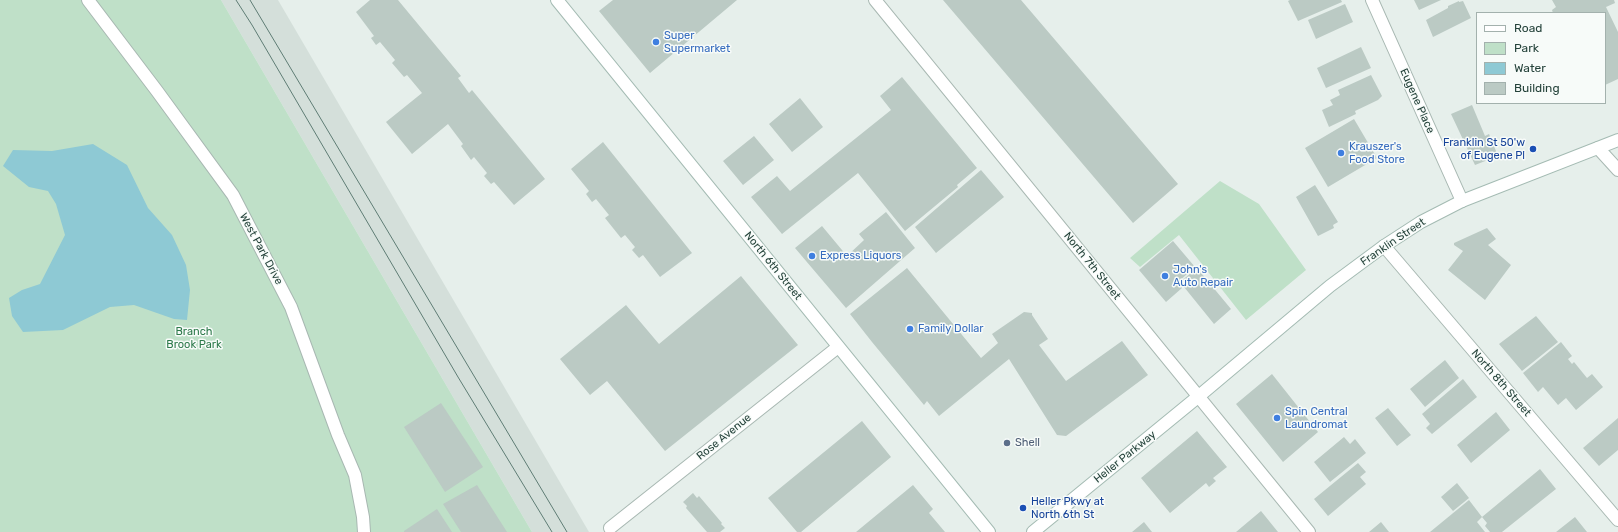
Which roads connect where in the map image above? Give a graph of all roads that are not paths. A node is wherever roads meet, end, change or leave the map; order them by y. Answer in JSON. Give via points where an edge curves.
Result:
{"nodes":[{"id":1,"x":88,"y":0,"type":"edge"},
{"id":2,"x":557,"y":0,"type":"edge"},
{"id":3,"x":875,"y":0,"type":"edge"},
{"id":4,"x":1372,"y":0,"type":"edge"},
{"id":5,"x":1618,"y":140,"type":"edge"},
{"id":6,"x":1598,"y":148,"type":"junction"},
{"id":7,"x":1618,"y":170,"type":"edge"},
{"id":8,"x":1462,"y":201,"type":"junction"},
{"id":9,"x":1384,"y":246,"type":"junction"},
{"id":10,"x":838,"y":347,"type":"junction"},
{"id":11,"x":1199,"y":396,"type":"junction"},
{"id":12,"x":1618,"y":520,"type":"edge"},
{"id":13,"x":610,"y":528,"type":"dead end"},
{"id":14,"x":364,"y":532,"type":"edge"},
{"id":15,"x":989,"y":532,"type":"edge"},
{"id":16,"x":1033,"y":532,"type":"edge"},
{"id":17,"x":1309,"y":532,"type":"edge"}],
"edges":[{"from":1,"to":14,"type":"street","name":"West Park Drive","via":[[233,195],[291,307],[355,475]]},
{"from":2,"to":10,"type":"street","name":"North 6th Street"},
{"from":3,"to":11,"type":"street","name":"North 7th Street"},
{"from":4,"to":8,"type":"street","name":"Eugene Place"},
{"from":5,"to":6,"type":"street","name":"Franklin Street"},
{"from":6,"to":7,"type":"street"},
{"from":6,"to":8,"type":"street","name":"Franklin Street"},
{"from":8,"to":9,"type":"street","name":"Franklin Street","via":[[1421,222]]},
{"from":9,"to":11,"type":"street","name":"Franklin Street","via":[[1330,286]]},
{"from":9,"to":12,"type":"street","name":"North 8th Street"},
{"from":10,"to":13,"type":"street","name":"Rose Avenue"},
{"from":10,"to":15,"type":"street","name":"North 6th Street"},
{"from":11,"to":16,"type":"street","name":"Heller Parkway"},
{"from":11,"to":17,"type":"street","name":"North 7th Street"}]}
